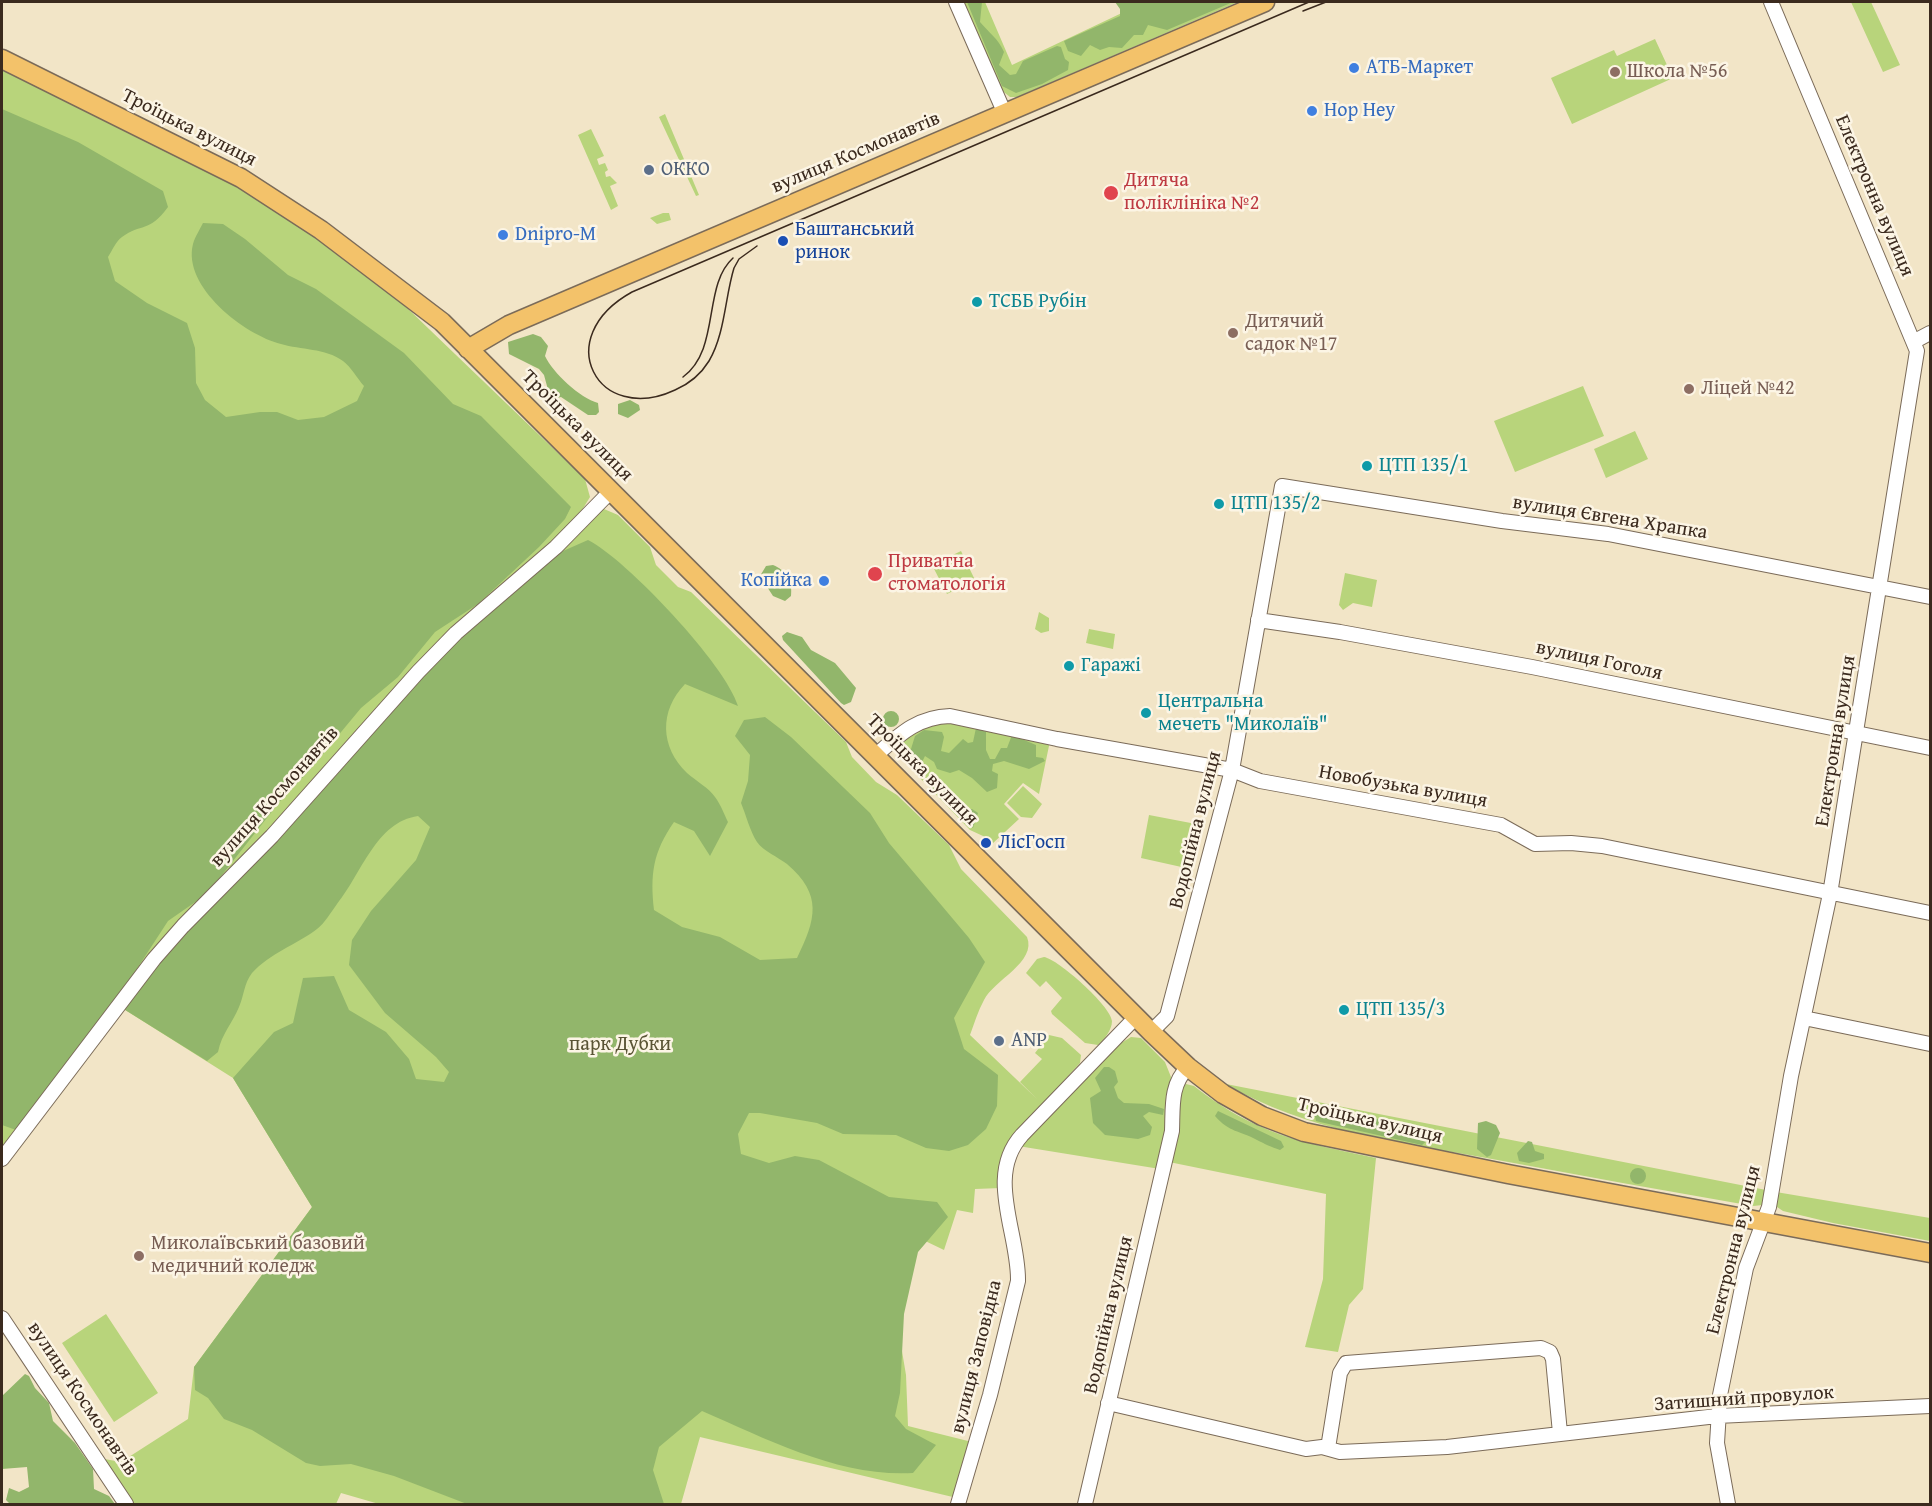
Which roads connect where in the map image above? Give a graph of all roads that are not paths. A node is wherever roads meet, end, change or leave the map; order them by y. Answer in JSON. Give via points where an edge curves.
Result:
{"nodes":[{"id":1,"x":956,"y":2,"type":"edge"},
{"id":2,"x":1264,"y":2,"type":"edge"},
{"id":3,"x":1771,"y":2,"type":"edge"},
{"id":4,"x":2,"y":60,"type":"edge"},
{"id":5,"x":1005,"y":114,"type":"junction"},
{"id":6,"x":1930,"y":333,"type":"edge"},
{"id":7,"x":1915,"y":341,"type":"junction"},
{"id":8,"x":468,"y":349,"type":"junction"},
{"id":9,"x":1282,"y":486,"type":"joint"},
{"id":10,"x":611,"y":491,"type":"junction"},
{"id":11,"x":1880,"y":589,"type":"junction"},
{"id":12,"x":1930,"y":597,"type":"edge"},
{"id":13,"x":1258,"y":620,"type":"junction"},
{"id":14,"x":1857,"y":734,"type":"junction"},
{"id":15,"x":1930,"y":748,"type":"edge"},
{"id":16,"x":876,"y":755,"type":"junction"},
{"id":17,"x":1232,"y":770,"type":"junction"},
{"id":18,"x":1830,"y":894,"type":"junction"},
{"id":19,"x":1930,"y":913,"type":"edge"},
{"id":20,"x":1136,"y":1017,"type":"junction"},
{"id":21,"x":1804,"y":1018,"type":"junction"},
{"id":22,"x":1151,"y":1032,"type":"junction"},
{"id":23,"x":1930,"y":1044,"type":"edge"},
{"id":24,"x":1188,"y":1067,"type":"junction"},
{"id":25,"x":2,"y":1159,"type":"edge"},
{"id":26,"x":1763,"y":1221,"type":"junction"},
{"id":27,"x":1930,"y":1253,"type":"edge"},
{"id":28,"x":2,"y":1318,"type":"edge"},
{"id":29,"x":1108,"y":1403,"type":"junction"},
{"id":30,"x":1930,"y":1406,"type":"edge"},
{"id":31,"x":1717,"y":1416,"type":"junction"},
{"id":32,"x":1560,"y":1432,"type":"junction"},
{"id":33,"x":1328,"y":1448,"type":"junction"},
{"id":34,"x":126,"y":1504,"type":"edge"},
{"id":35,"x":958,"y":1504,"type":"edge"},
{"id":36,"x":1085,"y":1504,"type":"edge"},
{"id":37,"x":1728,"y":1504,"type":"edge"}],
"edges":[{"from":1,"to":5,"type":"street"},
{"from":2,"to":5,"type":"main road","name":"вулиця Космонавтів"},
{"from":3,"to":7,"type":"street","name":"Електронна вулиця"},
{"from":4,"to":8,"type":"main road","name":"Троїцька вулиця","via":[[241,178],[416,299]]},
{"from":5,"to":8,"type":"main road","name":"вулиця Космонавтів","via":[[509,325]]},
{"from":6,"to":7,"type":"street"},
{"from":7,"to":11,"type":"street","name":"Електронна вулиця","via":[[1916,362]]},
{"from":8,"to":10,"type":"main road","name":"Троїцька вулиця"},
{"from":9,"to":11,"type":"street","name":"вулиця Євгена Храпка","via":[[1608,534]]},
{"from":9,"to":13,"type":"street","name":"Водопійна вулиця"},
{"from":10,"to":16,"type":"main road","name":"Троїцька вулиця"},
{"from":10,"to":25,"type":"street","name":"вулиця Космонавтів","via":[[556,547],[417,672],[272,836],[183,926]]},
{"from":11,"to":12,"type":"street","name":"вулиця Євгена Храпка"},
{"from":11,"to":14,"type":"street","name":"Електронна вулиця"},
{"from":13,"to":14,"type":"street","name":"вулиця Гоголя","via":[[1532,667]]},
{"from":13,"to":17,"type":"street","name":"Водопійна вулиця"},
{"from":14,"to":15,"type":"street","name":"вулиця Гоголя"},
{"from":14,"to":18,"type":"street","name":"Електронна вулиця"},
{"from":16,"to":17,"type":"street","name":"Новобузька вулиця","via":[[911,726],[933,717],[950,716]]},
{"from":16,"to":20,"type":"main road","name":"Троїцька вулиця"},
{"from":17,"to":18,"type":"street","name":"Новобузька вулиця","via":[[1260,781],[1501,825],[1535,844],[1602,846]]},
{"from":17,"to":22,"type":"street","name":"Водопійна вулиця","via":[[1167,1016]]},
{"from":18,"to":19,"type":"street","name":"Новобузька вулиця"},
{"from":18,"to":21,"type":"street","name":"Електронна вулиця"},
{"from":20,"to":22,"type":"main road","name":"Троїцька вулиця"},
{"from":20,"to":35,"type":"street","name":"вулиця Заповідна","via":[[1022,1135],[1008,1155],[1005,1188],[1018,1281]]},
{"from":21,"to":23,"type":"street"},
{"from":21,"to":26,"type":"street","name":"Електронна вулиця","via":[[1769,1207]]},
{"from":22,"to":24,"type":"main road","name":"Троїцька вулиця"},
{"from":24,"to":26,"type":"main road","name":"Троїцька вулиця","via":[[1245,1107],[1304,1132]]},
{"from":24,"to":29,"type":"street","name":"Водопійна вулиця","via":[[1175,1088],[1172,1131]]},
{"from":26,"to":27,"type":"main road","name":"Троїцька вулиця"},
{"from":26,"to":31,"type":"street","name":"Електронна вулиця","via":[[1746,1268]]},
{"from":28,"to":34,"type":"street","name":"вулиця Космонавтів"},
{"from":29,"to":33,"type":"street","name":"Затишний провулок","via":[[1306,1449]]},
{"from":29,"to":36,"type":"street","name":"Водопійна вулиця"},
{"from":30,"to":31,"type":"street","name":"Затишний провулок"},
{"from":31,"to":32,"type":"street","name":"Затишний провулок"},
{"from":31,"to":37,"type":"street","name":"Електронна вулиця","via":[[1717,1443]]},
{"from":32,"to":33,"type":"street","name":"Затишний провулок","via":[[1401,1450],[1340,1452]]},
{"from":32,"to":33,"type":"street","via":[[1556,1376],[1546,1348],[1353,1361],[1342,1367]]}]}
